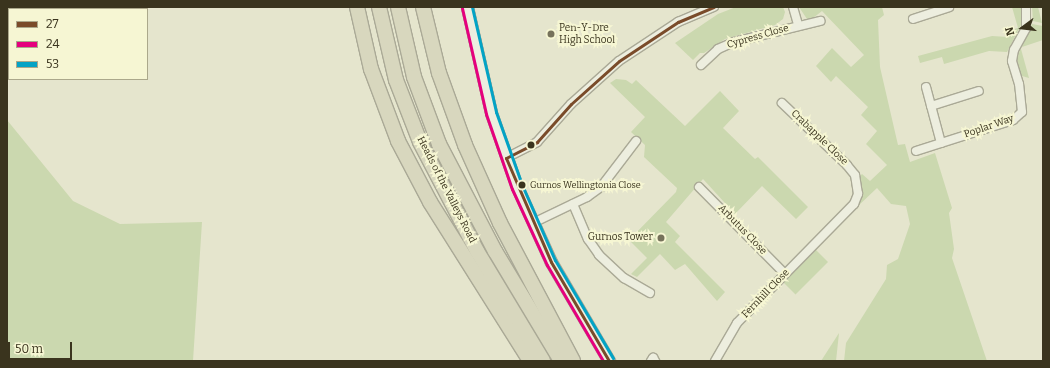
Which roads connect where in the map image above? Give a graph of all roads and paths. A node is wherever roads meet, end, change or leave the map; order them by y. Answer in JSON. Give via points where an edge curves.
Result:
{"nodes":[{"id":1,"x":357,"y":7,"type":"edge"},
{"id":2,"x":379,"y":7,"type":"edge"},
{"id":3,"x":398,"y":7,"type":"edge"},
{"id":4,"x":423,"y":7,"type":"edge"},
{"id":5,"x":467,"y":7,"type":"edge"},
{"id":6,"x":714,"y":7,"type":"edge"},
{"id":7,"x":793,"y":7,"type":"edge"},
{"id":8,"x":949,"y":7,"type":"edge"},
{"id":9,"x":1026,"y":7,"type":"edge"},
{"id":10,"x":913,"y":19,"type":"dead end"},
{"id":11,"x":820,"y":21,"type":"dead end"},
{"id":12,"x":798,"y":25,"type":"junction"},
{"id":13,"x":701,"y":65,"type":"dead end"},
{"id":14,"x":926,"y":87,"type":"dead end"},
{"id":15,"x":978,"y":91,"type":"dead end"},
{"id":16,"x":782,"y":103,"type":"dead end"},
{"id":17,"x":931,"y":106,"type":"junction"},
{"id":18,"x":636,"y":141,"type":"dead end"},
{"id":19,"x":942,"y":143,"type":"junction"},
{"id":20,"x":916,"y":151,"type":"dead end"},
{"id":21,"x":506,"y":158,"type":"junction"},
{"id":22,"x":699,"y":187,"type":"dead end"},
{"id":23,"x":573,"y":204,"type":"junction"},
{"id":24,"x":533,"y":223,"type":"junction"},
{"id":25,"x":825,"y":233,"type":"joint"},
{"id":26,"x":785,"y":274,"type":"junction"},
{"id":27,"x":650,"y":293,"type":"dead end"},
{"id":28,"x":530,"y":361,"type":"edge"},
{"id":29,"x":543,"y":361,"type":"edge"},
{"id":30,"x":561,"y":361,"type":"edge"},
{"id":31,"x":573,"y":361,"type":"edge"},
{"id":32,"x":609,"y":361,"type":"edge"},
{"id":33,"x":715,"y":361,"type":"edge"}],
"edges":[{"from":1,"to":28,"type":"highway","via":[[371,70],[398,141],[430,202]]},
{"from":2,"to":29,"type":"highway","name":"Heads of the Valleys Road","via":[[396,80],[420,142],[477,251]]},
{"from":3,"to":30,"type":"highway","name":"Heads of the Valleys Road","via":[[414,77],[439,144],[495,251]]},
{"from":4,"to":31,"type":"highway","via":[[439,73],[465,145],[500,223]]},
{"from":5,"to":21,"type":"street","via":[[485,90]]},
{"from":6,"to":21,"type":"street","via":[[678,22],[619,61],[571,104],[537,142]]},
{"from":7,"to":12,"type":"street","name":"Cypress Close"},
{"from":8,"to":10,"type":"street"},
{"from":9,"to":19,"type":"street","name":"Poplar Way","via":[[1026,28],[1014,50],[1012,61],[1019,84],[1022,112],[1013,120]]},
{"from":11,"to":12,"type":"street","name":"Cypress Close"},
{"from":12,"to":13,"type":"street","name":"Cypress Close","via":[[734,42],[718,49]]},
{"from":14,"to":17,"type":"street"},
{"from":15,"to":17,"type":"street"},
{"from":16,"to":25,"type":"street","name":"Crabapple Close","via":[[855,175],[858,194],[854,204]]},
{"from":17,"to":19,"type":"street"},
{"from":18,"to":23,"type":"street","via":[[601,187]]},
{"from":19,"to":20,"type":"street","name":"Poplar Way"},
{"from":21,"to":24,"type":"street"},
{"from":22,"to":26,"type":"street","name":"Arbutus Close"},
{"from":23,"to":24,"type":"street"},
{"from":23,"to":27,"type":"street","via":[[588,239],[599,255],[624,278]]},
{"from":24,"to":32,"type":"street","via":[[552,262]]},
{"from":25,"to":26,"type":"street","name":"Fernhill Close"},
{"from":26,"to":33,"type":"street","name":"Fernhill Close","via":[[737,323]]}]}
